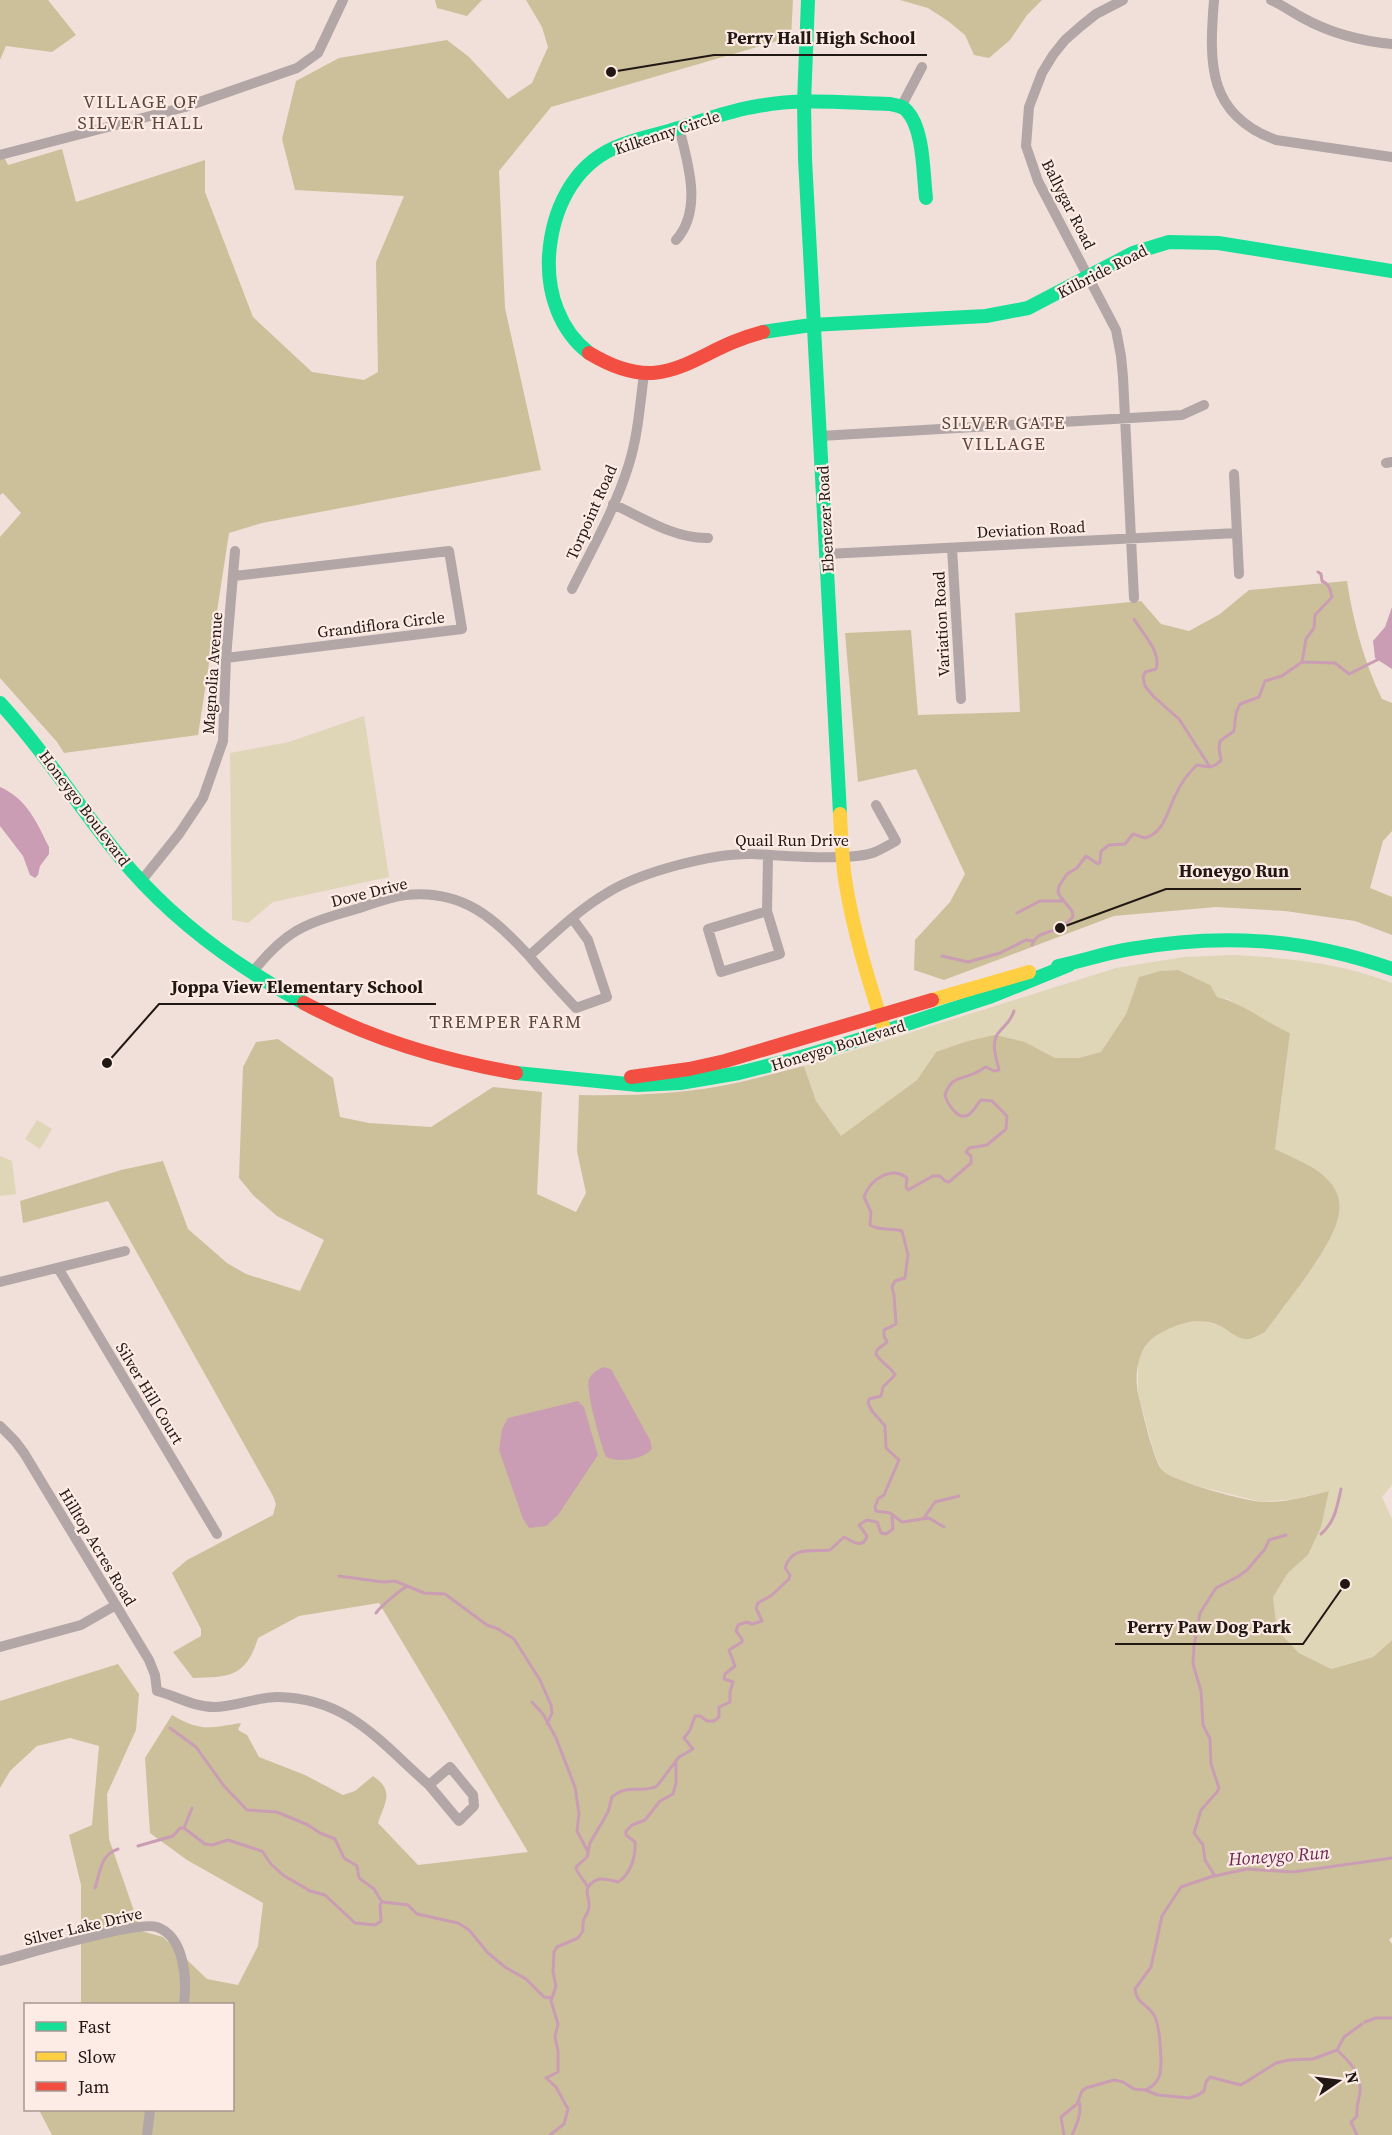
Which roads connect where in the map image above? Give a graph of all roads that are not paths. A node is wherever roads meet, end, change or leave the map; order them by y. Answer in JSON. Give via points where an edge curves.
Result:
{"nodes":[{"id":1,"x":343,"y":0,"type":"edge"},
{"id":2,"x":808,"y":0,"type":"edge"},
{"id":3,"x":1123,"y":0,"type":"edge"},
{"id":4,"x":1214,"y":0,"type":"edge"},
{"id":5,"x":1270,"y":0,"type":"edge"},
{"id":6,"x":1392,"y":44,"type":"edge"},
{"id":7,"x":922,"y":67,"type":"dead end"},
{"id":8,"x":804,"y":103,"type":"junction"},
{"id":9,"x":901,"y":107,"type":"junction"},
{"id":10,"x":679,"y":128,"type":"junction"},
{"id":11,"x":0,"y":155,"type":"edge"},
{"id":12,"x":1392,"y":158,"type":"edge"},
{"id":13,"x":926,"y":198,"type":"dead end"},
{"id":14,"x":676,"y":240,"type":"dead end"},
{"id":15,"x":1392,"y":271,"type":"edge"},
{"id":16,"x":1089,"y":276,"type":"junction"},
{"id":17,"x":814,"y":325,"type":"junction"},
{"id":18,"x":644,"y":374,"type":"junction"},
{"id":19,"x":1204,"y":405,"type":"dead end"},
{"id":20,"x":1124,"y":418,"type":"junction"},
{"id":21,"x":820,"y":436,"type":"junction"},
{"id":22,"x":1234,"y":474,"type":"dead end"},
{"id":23,"x":613,"y":504,"type":"junction"},
{"id":24,"x":1237,"y":533,"type":"junction"},
{"id":25,"x":708,"y":538,"type":"dead end"},
{"id":26,"x":1131,"y":539,"type":"junction"},
{"id":27,"x":952,"y":548,"type":"junction"},
{"id":28,"x":235,"y":551,"type":"dead end"},
{"id":29,"x":827,"y":554,"type":"junction"},
{"id":30,"x":1239,"y":574,"type":"dead end"},
{"id":31,"x":234,"y":576,"type":"junction"},
{"id":32,"x":572,"y":589,"type":"dead end"},
{"id":33,"x":1134,"y":598,"type":"dead end"},
{"id":34,"x":226,"y":658,"type":"junction"},
{"id":35,"x":961,"y":699,"type":"dead end"},
{"id":36,"x":0,"y":703,"type":"edge"},
{"id":37,"x":876,"y":806,"type":"dead end"},
{"id":38,"x":768,"y":856,"type":"junction"},
{"id":39,"x":842,"y":856,"type":"junction"},
{"id":40,"x":142,"y":880,"type":"junction"},
{"id":41,"x":767,"y":911,"type":"junction"},
{"id":42,"x":572,"y":918,"type":"junction"},
{"id":43,"x":529,"y":956,"type":"junction"},
{"id":44,"x":1069,"y":965,"type":"junction"},
{"id":45,"x":1392,"y":969,"type":"edge"},
{"id":46,"x":252,"y":973,"type":"junction"},
{"id":47,"x":880,"y":1015,"type":"junction"},
{"id":48,"x":885,"y":1032,"type":"junction"},
{"id":49,"x":598,"y":1081,"type":"junction"},
{"id":50,"x":125,"y":1251,"type":"dead end"},
{"id":51,"x":58,"y":1268,"type":"junction"},
{"id":52,"x":0,"y":1281,"type":"edge"},
{"id":53,"x":0,"y":1426,"type":"edge"},
{"id":54,"x":217,"y":1534,"type":"dead end"},
{"id":55,"x":116,"y":1605,"type":"junction"},
{"id":56,"x":0,"y":1647,"type":"edge"},
{"id":57,"x":429,"y":1785,"type":"junction"},
{"id":58,"x":0,"y":1961,"type":"edge"},
{"id":59,"x":184,"y":2003,"type":"edge"},
{"id":60,"x":150,"y":2111,"type":"edge"},
{"id":61,"x":147,"y":2135,"type":"edge"}],
"edges":[{"from":1,"to":11,"type":"street","via":[[318,53],[297,68],[185,107]]},
{"from":2,"to":8,"type":"street","name":"Ebenezer Road"},
{"from":3,"to":16,"type":"street","name":"Ballygar Road","via":[[1096,14],[1065,40],[1042,73],[1029,107],[1026,146],[1030,162]]},
{"from":4,"to":12,"type":"street","via":[[1214,78],[1219,93],[1238,118],[1276,140]]},
{"from":5,"to":6,"type":"street","via":[[1336,33]]},
{"from":7,"to":9,"type":"street"},
{"from":8,"to":9,"type":"street","name":"Kilkenny Circle"},
{"from":8,"to":10,"type":"street","name":"Kilkenny Circle","via":[[753,107]]},
{"from":8,"to":17,"type":"street","name":"Ebenezer Road"},
{"from":9,"to":13,"type":"street","via":[[917,131]]},
{"from":10,"to":14,"type":"street","via":[[691,198],[686,227]]},
{"from":10,"to":18,"type":"street","name":"Kilkenny Circle","via":[[620,145],[591,162],[565,194],[550,241],[550,291],[565,327],[577,343],[600,360]]},
{"from":15,"to":16,"type":"street","name":"Kilbride Road","via":[[1185,241],[1152,246]]},
{"from":16,"to":17,"type":"street","name":"Kilbride Road","via":[[1043,301],[1005,314]]},
{"from":16,"to":20,"type":"street","name":"Ballygar Road","via":[[1118,340]]},
{"from":17,"to":18,"type":"street","name":"Kilkenny Circle","via":[[760,332],[683,367]]},
{"from":17,"to":21,"type":"street","name":"Ebenezer Road"},
{"from":18,"to":23,"type":"street","name":"Torpoint Road","via":[[629,465]]},
{"from":19,"to":20,"type":"street","via":[[1182,415]]},
{"from":20,"to":21,"type":"street"},
{"from":20,"to":26,"type":"street","name":"Ballygar Road"},
{"from":21,"to":29,"type":"street","name":"Ebenezer Road"},
{"from":22,"to":24,"type":"street"},
{"from":23,"to":25,"type":"street","via":[[678,534]]},
{"from":23,"to":32,"type":"street","name":"Torpoint Road"},
{"from":24,"to":26,"type":"street","name":"Deviation Road"},
{"from":24,"to":30,"type":"street"},
{"from":26,"to":27,"type":"street","name":"Deviation Road"},
{"from":26,"to":33,"type":"street","name":"Ballygar Road"},
{"from":27,"to":29,"type":"street","name":"Deviation Road"},
{"from":27,"to":35,"type":"street","name":"Variation Road"},
{"from":28,"to":31,"type":"street","name":"Magnolia Avenue"},
{"from":29,"to":39,"type":"street","name":"Ebenezer Road"},
{"from":31,"to":34,"type":"street","name":"Magnolia Avenue"},
{"from":31,"to":34,"type":"street","name":"Grandiflora Circle","via":[[449,551],[462,629]]},
{"from":34,"to":40,"type":"street","name":"Magnolia Avenue","via":[[223,741],[207,788]]},
{"from":36,"to":40,"type":"street","name":"Honeygo Boulevard"},
{"from":37,"to":39,"type":"street","name":"Quail Run Drive","via":[[896,841],[874,853]]},
{"from":38,"to":39,"type":"street","name":"Quail Run Drive"},
{"from":38,"to":41,"type":"street"},
{"from":38,"to":42,"type":"street","name":"Quail Run Drive","via":[[719,857],[647,876],[607,892]]},
{"from":39,"to":47,"type":"street","name":"Ebenezer Road","via":[[849,907]]},
{"from":40,"to":46,"type":"street","name":"Honeygo Boulevard","via":[[183,920]]},
{"from":41,"to":41,"type":"street","via":[[780,954],[721,972],[708,929]]},
{"from":42,"to":43,"type":"street","name":"Quail Run Drive"},
{"from":42,"to":43,"type":"street","name":"Dove Drive","via":[[588,940],[607,997],[576,1008]]},
{"from":43,"to":46,"type":"street","name":"Dove Drive","via":[[499,924],[473,907],[437,895],[404,895],[299,928]]},
{"from":44,"to":45,"type":"street","name":"Honeygo Boulevard","via":[[1129,949],[1228,939],[1307,945]]},
{"from":44,"to":47,"type":"street","name":"Honeygo Boulevard","via":[[1033,971]]},
{"from":44,"to":48,"type":"street","name":"Honeygo Boulevard","via":[[1037,980]]},
{"from":46,"to":49,"type":"street","name":"Honeygo Boulevard","via":[[332,1018],[431,1056],[512,1073]]},
{"from":47,"to":48,"type":"street","name":"Ebenezer Road"},
{"from":47,"to":49,"type":"street","name":"Honeygo Boulevard","via":[[725,1061]]},
{"from":48,"to":49,"type":"street","name":"Honeygo Boulevard","via":[[735,1074],[655,1085]]},
{"from":50,"to":51,"type":"street"},
{"from":51,"to":52,"type":"street"},
{"from":51,"to":54,"type":"street","name":"Silver Hill Court"},
{"from":53,"to":55,"type":"street","name":"Hilltop Acres Road","via":[[24,1453]]},
{"from":55,"to":56,"type":"street","via":[[81,1625]]},
{"from":55,"to":57,"type":"street","name":"Hilltop Acres Road","via":[[153,1668],[157,1691],[211,1707],[276,1697],[323,1704],[363,1724]]},
{"from":57,"to":57,"type":"street","via":[[459,1821],[474,1806],[473,1795],[450,1767]]},
{"from":58,"to":59,"type":"street","name":"Silver Lake Drive","via":[[123,1929],[153,1926],[170,1936],[178,1949]]},
{"from":60,"to":61,"type":"street"}]}
